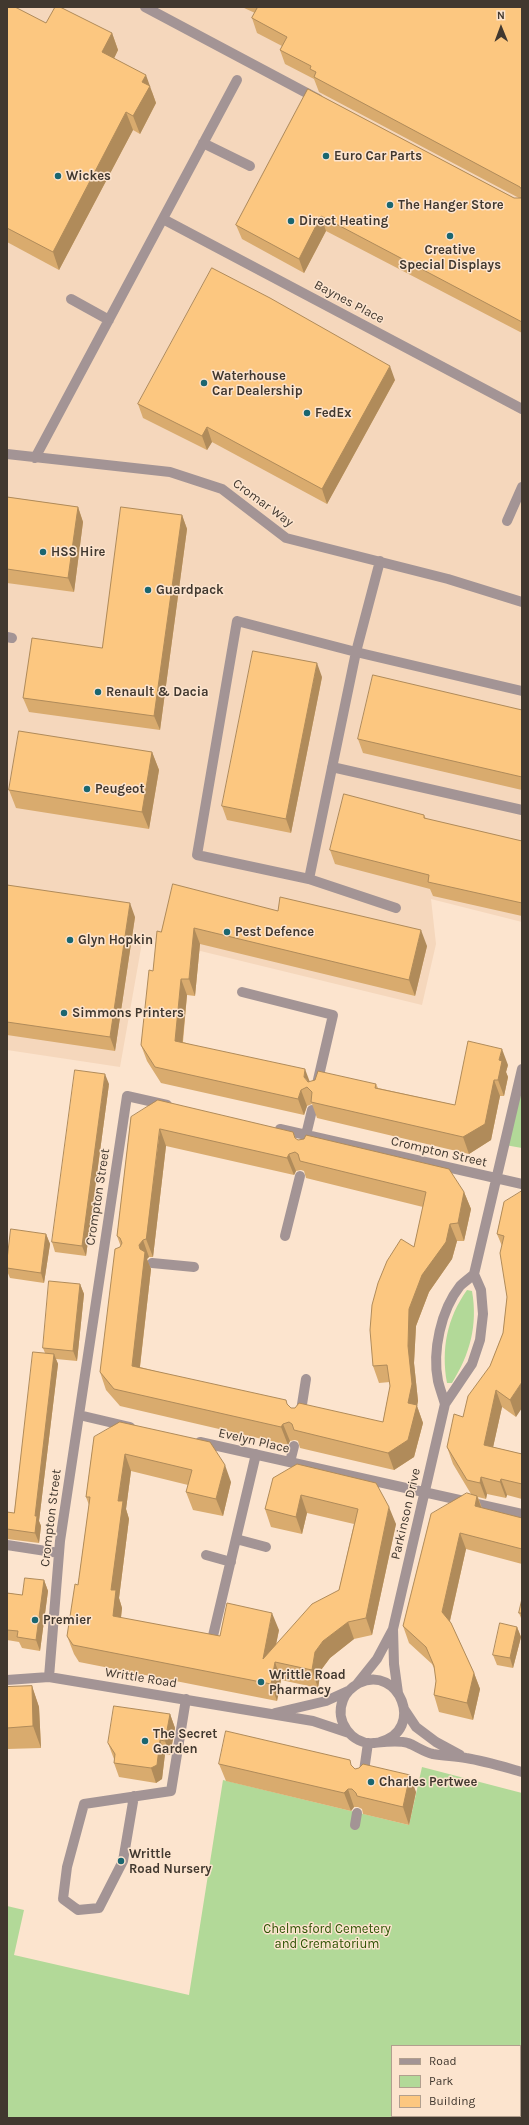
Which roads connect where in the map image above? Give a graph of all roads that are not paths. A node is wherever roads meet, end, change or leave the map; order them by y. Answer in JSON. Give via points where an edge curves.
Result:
{"nodes":[{"id":1,"x":145,"y":7,"type":"edge"},
{"id":2,"x":237,"y":80,"type":"dead end"},
{"id":3,"x":325,"y":102,"type":"edge"},
{"id":4,"x":203,"y":143,"type":"junction"},
{"id":5,"x":250,"y":166,"type":"dead end"},
{"id":6,"x":163,"y":219,"type":"junction"},
{"id":7,"x":71,"y":299,"type":"dead end"},
{"id":8,"x":109,"y":320,"type":"junction"},
{"id":9,"x":522,"y":409,"type":"edge"},
{"id":10,"x":7,"y":454,"type":"edge"},
{"id":11,"x":35,"y":458,"type":"junction"},
{"id":12,"x":522,"y":487,"type":"edge"},
{"id":13,"x":507,"y":521,"type":"dead end"},
{"id":14,"x":380,"y":561,"type":"junction"},
{"id":15,"x":522,"y":602,"type":"edge"},
{"id":16,"x":356,"y":652,"type":"junction"},
{"id":17,"x":522,"y":691,"type":"edge"},
{"id":18,"x":332,"y":767,"type":"junction"},
{"id":19,"x":522,"y":810,"type":"edge"},
{"id":20,"x":309,"y":879,"type":"junction"},
{"id":21,"x":396,"y":908,"type":"dead end"},
{"id":22,"x":242,"y":992,"type":"dead end"},
{"id":23,"x":522,"y":1069,"type":"edge"},
{"id":24,"x":316,"y":1092,"type":"edge"},
{"id":25,"x":180,"y":1108,"type":"edge"},
{"id":26,"x":312,"y":1110,"type":"edge"},
{"id":27,"x":271,"y":1127,"type":"edge"},
{"id":28,"x":308,"y":1138,"type":"junction"},
{"id":29,"x":300,"y":1176,"type":"edge"},
{"id":30,"x":497,"y":1178,"type":"junction"},
{"id":31,"x":522,"y":1184,"type":"edge"},
{"id":32,"x":285,"y":1236,"type":"dead end"},
{"id":33,"x":102,"y":1257,"type":"junction"},
{"id":34,"x":116,"y":1260,"type":"edge"},
{"id":35,"x":152,"y":1263,"type":"dead end"},
{"id":36,"x":194,"y":1267,"type":"dead end"},
{"id":37,"x":474,"y":1274,"type":"junction"},
{"id":38,"x":306,"y":1378,"type":"dead end"},
{"id":39,"x":445,"y":1404,"type":"junction"},
{"id":40,"x":79,"y":1415,"type":"junction"},
{"id":41,"x":299,"y":1419,"type":"edge"},
{"id":42,"x":140,"y":1429,"type":"edge"},
{"id":43,"x":187,"y":1439,"type":"edge"},
{"id":44,"x":294,"y":1446,"type":"edge"},
{"id":45,"x":256,"y":1454,"type":"junction"},
{"id":46,"x":290,"y":1462,"type":"junction"},
{"id":47,"x":424,"y":1492,"type":"junction"},
{"id":48,"x":522,"y":1514,"type":"edge"},
{"id":49,"x":236,"y":1539,"type":"junction"},
{"id":50,"x":7,"y":1545,"type":"edge"},
{"id":51,"x":266,"y":1547,"type":"dead end"},
{"id":52,"x":59,"y":1553,"type":"junction"},
{"id":53,"x":206,"y":1555,"type":"dead end"},
{"id":54,"x":231,"y":1562,"type":"junction"},
{"id":55,"x":393,"y":1629,"type":"junction"},
{"id":56,"x":212,"y":1640,"type":"edge"},
{"id":57,"x":49,"y":1677,"type":"junction"},
{"id":58,"x":7,"y":1680,"type":"edge"},
{"id":59,"x":357,"y":1684,"type":"junction"},
{"id":60,"x":348,"y":1691,"type":"junction"},
{"id":61,"x":398,"y":1693,"type":"junction"},
{"id":62,"x":186,"y":1699,"type":"junction"},
{"id":63,"x":404,"y":1708,"type":"junction"},
{"id":64,"x":269,"y":1714,"type":"junction"},
{"id":65,"x":349,"y":1733,"type":"junction"},
{"id":66,"x":380,"y":1742,"type":"junction"},
{"id":67,"x":368,"y":1743,"type":"junction"},
{"id":68,"x":467,"y":1758,"type":"junction"},
{"id":69,"x":522,"y":1772,"type":"edge"},
{"id":70,"x":363,"y":1780,"type":"edge"},
{"id":71,"x":134,"y":1796,"type":"junction"},
{"id":72,"x":357,"y":1812,"type":"edge"},
{"id":73,"x":355,"y":1825,"type":"dead end"}],
"edges":[{"from":1,"to":3,"type":"street"},
{"from":2,"to":4,"type":"street"},
{"from":4,"to":5,"type":"street"},
{"from":4,"to":6,"type":"street"},
{"from":6,"to":8,"type":"street"},
{"from":6,"to":9,"type":"street","name":"Baynes Place"},
{"from":7,"to":8,"type":"street"},
{"from":8,"to":11,"type":"street"},
{"from":10,"to":11,"type":"street","name":"Cromar Way"},
{"from":11,"to":14,"type":"street","name":"Cromar Way","via":[[170,472],[222,489],[286,538]]},
{"from":12,"to":13,"type":"street"},
{"from":14,"to":15,"type":"street","name":"Cromar Way"},
{"from":14,"to":16,"type":"street"},
{"from":16,"to":17,"type":"street"},
{"from":16,"to":18,"type":"street"},
{"from":16,"to":20,"type":"street","via":[[237,621],[197,855]]},
{"from":18,"to":19,"type":"street"},
{"from":18,"to":20,"type":"street"},
{"from":20,"to":21,"type":"street"},
{"from":22,"to":24,"type":"street","via":[[333,1015]]},
{"from":23,"to":30,"type":"street"},
{"from":25,"to":33,"type":"street","name":"Crompton Street","via":[[127,1096]]},
{"from":26,"to":28,"type":"street"},
{"from":27,"to":28,"type":"street","name":"Crompton Street"},
{"from":28,"to":30,"type":"street","name":"Crompton Street"},
{"from":29,"to":32,"type":"street"},
{"from":30,"to":31,"type":"street","name":"Crompton Street"},
{"from":30,"to":37,"type":"street"},
{"from":33,"to":34,"type":"street"},
{"from":33,"to":40,"type":"street","name":"Crompton Street"},
{"from":35,"to":36,"type":"street"},
{"from":37,"to":39,"type":"street","name":"Parkinson Drive","via":[[481,1290],[483,1306],[480,1340],[472,1364]]},
{"from":37,"to":39,"type":"street","name":"Parkinson Drive","via":[[460,1286],[448,1306],[441,1331],[436,1354],[438,1380]]},
{"from":38,"to":41,"type":"street"},
{"from":39,"to":47,"type":"street","name":"Parkinson Drive"},
{"from":40,"to":42,"type":"street"},
{"from":40,"to":52,"type":"street","name":"Crompton Street"},
{"from":43,"to":45,"type":"street","name":"Evelyn Place"},
{"from":44,"to":46,"type":"street"},
{"from":45,"to":46,"type":"street","name":"Evelyn Place"},
{"from":45,"to":49,"type":"street"},
{"from":46,"to":47,"type":"street","name":"Evelyn Place"},
{"from":47,"to":48,"type":"street","name":"Evelyn Place"},
{"from":47,"to":55,"type":"street","name":"Parkinson Drive"},
{"from":49,"to":51,"type":"street"},
{"from":49,"to":54,"type":"street"},
{"from":50,"to":52,"type":"street"},
{"from":52,"to":57,"type":"street","name":"Crompton Street"},
{"from":53,"to":54,"type":"street"},
{"from":54,"to":56,"type":"street"},
{"from":55,"to":59,"type":"street","name":"Parkinson Drive","via":[[377,1659]]},
{"from":55,"to":61,"type":"street","name":"Parkinson Drive"},
{"from":57,"to":58,"type":"street","name":"Writtle Road"},
{"from":57,"to":62,"type":"street","name":"Writtle Road"},
{"from":59,"to":60,"type":"street","name":"Writtle Road"},
{"from":59,"to":61,"type":"street","name":"Writtle Road","via":[[368,1680],[379,1681],[390,1685]]},
{"from":60,"to":64,"type":"street","name":"Writtle Road","via":[[326,1701]]},
{"from":60,"to":65,"type":"street","via":[[341,1712],[343,1723]]},
{"from":61,"to":63,"type":"street"},
{"from":62,"to":64,"type":"street","name":"Writtle Road"},
{"from":62,"to":71,"type":"street","via":[[171,1791]]},
{"from":63,"to":66,"type":"street","via":[[403,1720],[398,1730],[390,1738]]},
{"from":63,"to":68,"type":"street","via":[[416,1727],[436,1742]]},
{"from":64,"to":65,"type":"street","name":"Writtle Road","via":[[313,1721]]},
{"from":65,"to":67,"type":"street","name":"Writtle Road","via":[[358,1740]]},
{"from":66,"to":67,"type":"street"},
{"from":66,"to":68,"type":"street","via":[[406,1743],[432,1754]]},
{"from":67,"to":70,"type":"street"},
{"from":68,"to":69,"type":"street"},
{"from":71,"to":71,"type":"street","via":[[84,1804],[67,1867],[63,1899],[78,1910],[99,1908],[123,1861]]},
{"from":72,"to":73,"type":"street"}]}
